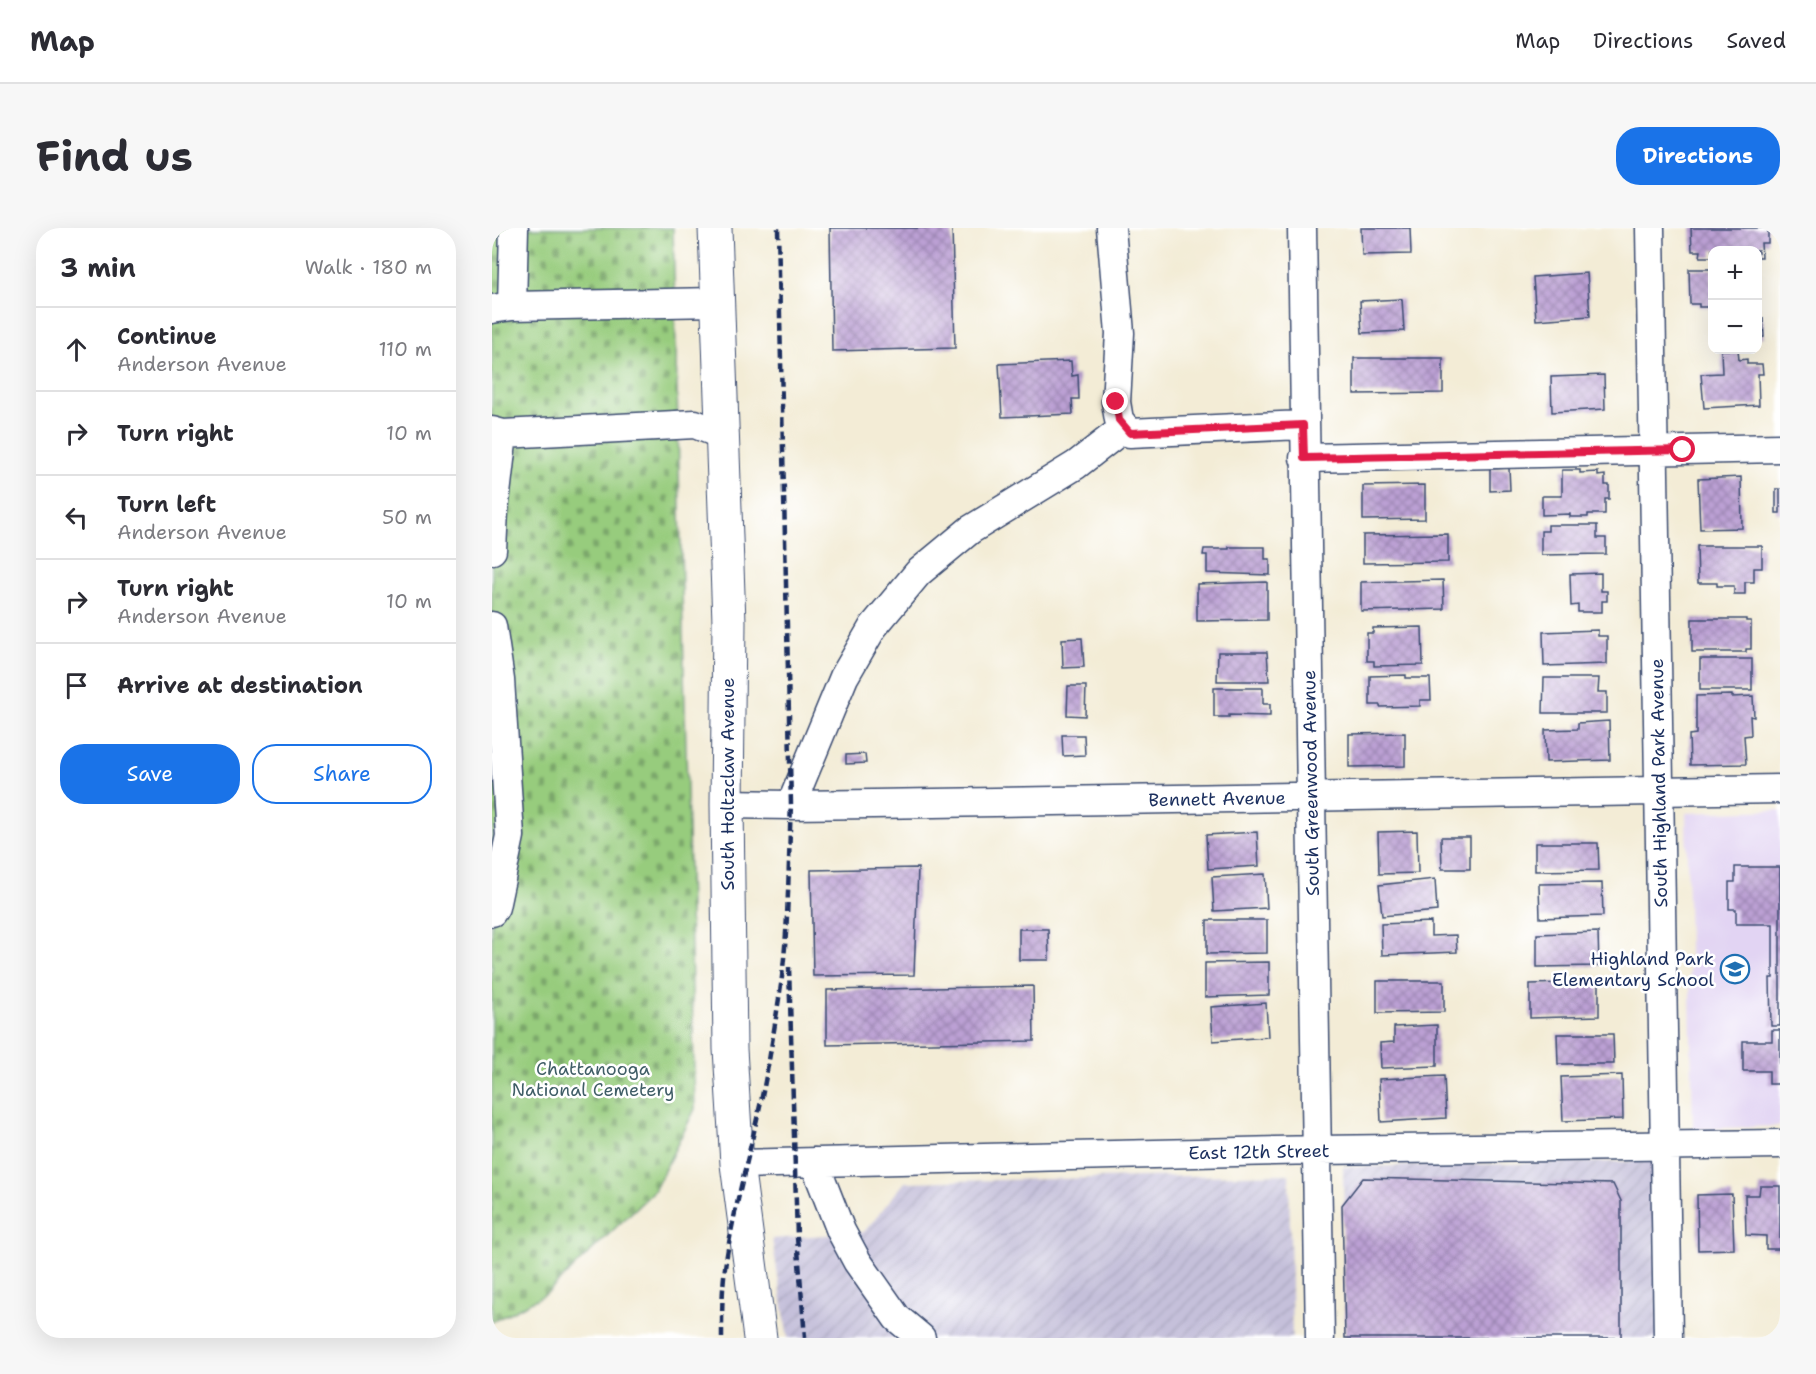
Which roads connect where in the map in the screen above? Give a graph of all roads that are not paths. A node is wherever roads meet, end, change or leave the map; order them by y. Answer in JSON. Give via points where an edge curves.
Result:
{"nodes":[{"id":1,"x":514,"y":228,"type":"edge"},
{"id":2,"x":715,"y":228,"type":"edge"},
{"id":3,"x":1111,"y":228,"type":"edge"},
{"id":4,"x":1302,"y":228,"type":"edge"},
{"id":5,"x":1650,"y":228,"type":"edge"},
{"id":6,"x":717,"y":302,"type":"junction"},
{"id":7,"x":502,"y":307,"type":"edge"},
{"id":8,"x":1303,"y":425,"type":"junction"},
{"id":9,"x":1125,"y":427,"type":"junction"},
{"id":10,"x":497,"y":433,"type":"edge"},
{"id":11,"x":722,"y":435,"type":"junction"},
{"id":12,"x":1780,"y":448,"type":"edge"},
{"id":13,"x":1654,"y":451,"type":"junction"},
{"id":14,"x":1304,"y":458,"type":"junction"},
{"id":15,"x":492,"y":550,"type":"edge"},
{"id":16,"x":492,"y":626,"type":"edge"},
{"id":17,"x":1780,"y":789,"type":"edge"},
{"id":18,"x":1659,"y":792,"type":"junction"},
{"id":19,"x":1312,"y":797,"type":"junction"},
{"id":20,"x":727,"y":804,"type":"junction"},
{"id":21,"x":791,"y":805,"type":"junction"},
{"id":22,"x":499,"y":857,"type":"edge"},
{"id":23,"x":492,"y":912,"type":"edge"},
{"id":24,"x":1780,"y":1144,"type":"edge"},
{"id":25,"x":1665,"y":1145,"type":"junction"},
{"id":26,"x":1318,"y":1150,"type":"junction"},
{"id":27,"x":814,"y":1162,"type":"junction"},
{"id":28,"x":737,"y":1164,"type":"junction"},
{"id":29,"x":760,"y":1338,"type":"edge"},
{"id":30,"x":921,"y":1338,"type":"edge"},
{"id":31,"x":1320,"y":1338,"type":"edge"},
{"id":32,"x":1668,"y":1338,"type":"edge"}],
"edges":[{"from":1,"to":7,"type":"street"},
{"from":2,"to":6,"type":"main road","name":"South Holtzclaw Avenue"},
{"from":3,"to":9,"type":"street","via":[[1120,333],[1116,402],[1119,420]]},
{"from":4,"to":8,"type":"street","name":"South Greenwood Avenue"},
{"from":5,"to":13,"type":"street","name":"South Highland Park Avenue"},
{"from":6,"to":7,"type":"street"},
{"from":6,"to":11,"type":"main road","name":"South Holtzclaw Avenue"},
{"from":8,"to":9,"type":"street","via":[[1130,433]]},
{"from":8,"to":14,"type":"street","name":"South Greenwood Avenue"},
{"from":9,"to":21,"type":"street","via":[[1076,465],[970,530],[918,573],[873,627],[843,677]]},
{"from":10,"to":11,"type":"street","via":[[695,424]]},
{"from":10,"to":15,"type":"street"},
{"from":11,"to":20,"type":"main road","name":"South Holtzclaw Avenue","via":[[729,622]]},
{"from":12,"to":13,"type":"street"},
{"from":13,"to":14,"type":"street"},
{"from":13,"to":18,"type":"street","name":"South Highland Park Avenue"},
{"from":14,"to":19,"type":"street","name":"South Greenwood Avenue"},
{"from":16,"to":22,"type":"street","via":[[500,680],[510,836]]},
{"from":17,"to":18,"type":"street","name":"Bennett Avenue"},
{"from":18,"to":19,"type":"street","name":"Bennett Avenue"},
{"from":18,"to":25,"type":"street","name":"South Highland Park Avenue"},
{"from":19,"to":21,"type":"street","name":"Bennett Avenue"},
{"from":19,"to":26,"type":"street","name":"South Greenwood Avenue"},
{"from":20,"to":21,"type":"street","name":"Bennett Avenue"},
{"from":20,"to":28,"type":"main road","name":"South Holtzclaw Avenue","via":[[730,1049]]},
{"from":22,"to":23,"type":"street"},
{"from":24,"to":25,"type":"street","name":"East 12th Street"},
{"from":25,"to":26,"type":"street","name":"East 12th Street"},
{"from":25,"to":32,"type":"street","name":"South Highland Park Avenue"},
{"from":26,"to":27,"type":"street","name":"East 12th Street"},
{"from":26,"to":31,"type":"street","name":"South Greenwood Avenue"},
{"from":27,"to":28,"type":"street","name":"East 12th Street"},
{"from":27,"to":30,"type":"street","via":[[857,1260],[897,1318]]},
{"from":28,"to":29,"type":"main road","name":"South Holtzclaw Avenue"}]}
